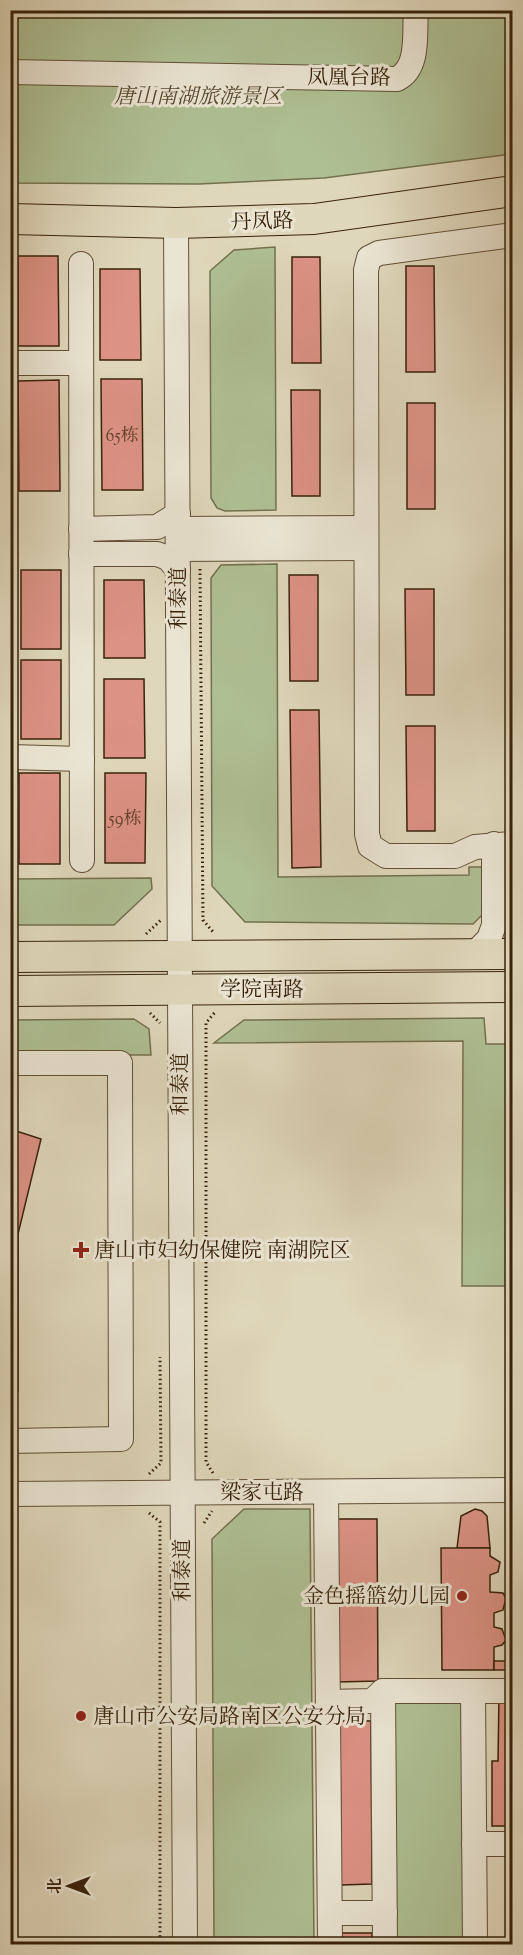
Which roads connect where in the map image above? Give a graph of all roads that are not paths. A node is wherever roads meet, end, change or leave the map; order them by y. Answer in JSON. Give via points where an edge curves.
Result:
{"nodes":[{"id":1,"x":416,"y":10,"type":"edge"},
{"id":2,"x":10,"y":72,"type":"edge"},
{"id":3,"x":513,"y":191,"type":"edge"},
{"id":4,"x":10,"y":219,"type":"edge"},
{"id":5,"x":176,"y":223,"type":"junction"},
{"id":6,"x":513,"y":235,"type":"edge"},
{"id":7,"x":81,"y":264,"type":"dead end"},
{"id":8,"x":10,"y":363,"type":"edge"},
{"id":9,"x":81,"y":363,"type":"junction"},
{"id":10,"x":81,"y":529,"type":"junction"},
{"id":11,"x":366,"y":538,"type":"junction"},
{"id":12,"x":182,"y":542,"type":"junction"},
{"id":13,"x":81,"y":554,"type":"junction"},
{"id":14,"x":10,"y":757,"type":"edge"},
{"id":15,"x":82,"y":759,"type":"junction"},
{"id":16,"x":503,"y":844,"type":"edge"},
{"id":17,"x":82,"y":860,"type":"dead end"},
{"id":18,"x":474,"y":954,"type":"junction"},
{"id":19,"x":513,"y":954,"type":"edge"},
{"id":20,"x":179,"y":956,"type":"junction"},
{"id":21,"x":10,"y":957,"type":"edge"},
{"id":22,"x":513,"y":987,"type":"edge"},
{"id":23,"x":180,"y":989,"type":"junction"},
{"id":24,"x":10,"y":991,"type":"edge"},
{"id":25,"x":10,"y":1063,"type":"edge"},
{"id":26,"x":10,"y":1441,"type":"edge"},
{"id":27,"x":513,"y":1491,"type":"edge"},
{"id":28,"x":326,"y":1492,"type":"junction"},
{"id":29,"x":181,"y":1493,"type":"junction"},
{"id":30,"x":10,"y":1494,"type":"edge"},
{"id":31,"x":383,"y":1691,"type":"junction"},
{"id":32,"x":473,"y":1691,"type":"junction"},
{"id":33,"x":513,"y":1691,"type":"edge"},
{"id":34,"x":328,"y":1702,"type":"junction"},
{"id":35,"x":474,"y":1844,"type":"junction"},
{"id":36,"x":513,"y":1844,"type":"edge"},
{"id":37,"x":385,"y":1912,"type":"junction"},
{"id":38,"x":330,"y":1913,"type":"junction"},
{"id":39,"x":185,"y":1944,"type":"edge"},
{"id":40,"x":330,"y":1944,"type":"edge"},
{"id":41,"x":385,"y":1944,"type":"edge"},
{"id":42,"x":475,"y":1944,"type":"edge"}],
"edges":[{"from":1,"to":2,"type":"street","name":"凤凰台路","via":[[412,64],[407,74],[397,79]]},
{"from":3,"to":5,"type":"main road","name":"丹凤路","via":[[314,219]]},
{"from":4,"to":5,"type":"main road","name":"丹凤路"},
{"from":5,"to":12,"type":"street","name":"和泰道"},
{"from":6,"to":11,"type":"street","via":[[379,252],[369,258]]},
{"from":7,"to":9,"type":"street"},
{"from":8,"to":9,"type":"street"},
{"from":9,"to":10,"type":"street"},
{"from":10,"to":12,"type":"street","via":[[158,527]]},
{"from":10,"to":13,"type":"street"},
{"from":11,"to":12,"type":"street"},
{"from":11,"to":16,"type":"street","via":[[370,846],[386,856],[455,856],[475,847]]},
{"from":12,"to":13,"type":"street","via":[[168,558],[158,554]]},
{"from":12,"to":20,"type":"street","name":"和泰道"},
{"from":13,"to":15,"type":"street"},
{"from":14,"to":15,"type":"street"},
{"from":15,"to":17,"type":"street"},
{"from":16,"to":18,"type":"street","via":[[494,925],[489,939]]},
{"from":18,"to":19,"type":"main road","name":"学院南路"},
{"from":18,"to":20,"type":"main road","name":"学院南路"},
{"from":20,"to":21,"type":"main road","name":"学院南路"},
{"from":20,"to":23,"type":"street","name":"和泰道"},
{"from":22,"to":23,"type":"main road","name":"学院南路"},
{"from":23,"to":24,"type":"main road","name":"学院南路"},
{"from":23,"to":29,"type":"street","name":"和泰道"},
{"from":25,"to":26,"type":"street","via":[[120,1063],[121,1345],[121,1440]]},
{"from":27,"to":28,"type":"street","name":"梁家屯路"},
{"from":28,"to":29,"type":"street","name":"梁家屯路"},
{"from":28,"to":34,"type":"street"},
{"from":29,"to":30,"type":"street","name":"梁家屯路"},
{"from":29,"to":39,"type":"street","name":"和泰道"},
{"from":31,"to":32,"type":"street"},
{"from":31,"to":34,"type":"street","via":[[372,1701]]},
{"from":31,"to":37,"type":"street"},
{"from":32,"to":33,"type":"street"},
{"from":32,"to":35,"type":"street"},
{"from":34,"to":38,"type":"street"},
{"from":35,"to":36,"type":"street"},
{"from":35,"to":42,"type":"street"},
{"from":37,"to":38,"type":"street"},
{"from":37,"to":41,"type":"street"},
{"from":38,"to":40,"type":"street"}]}
